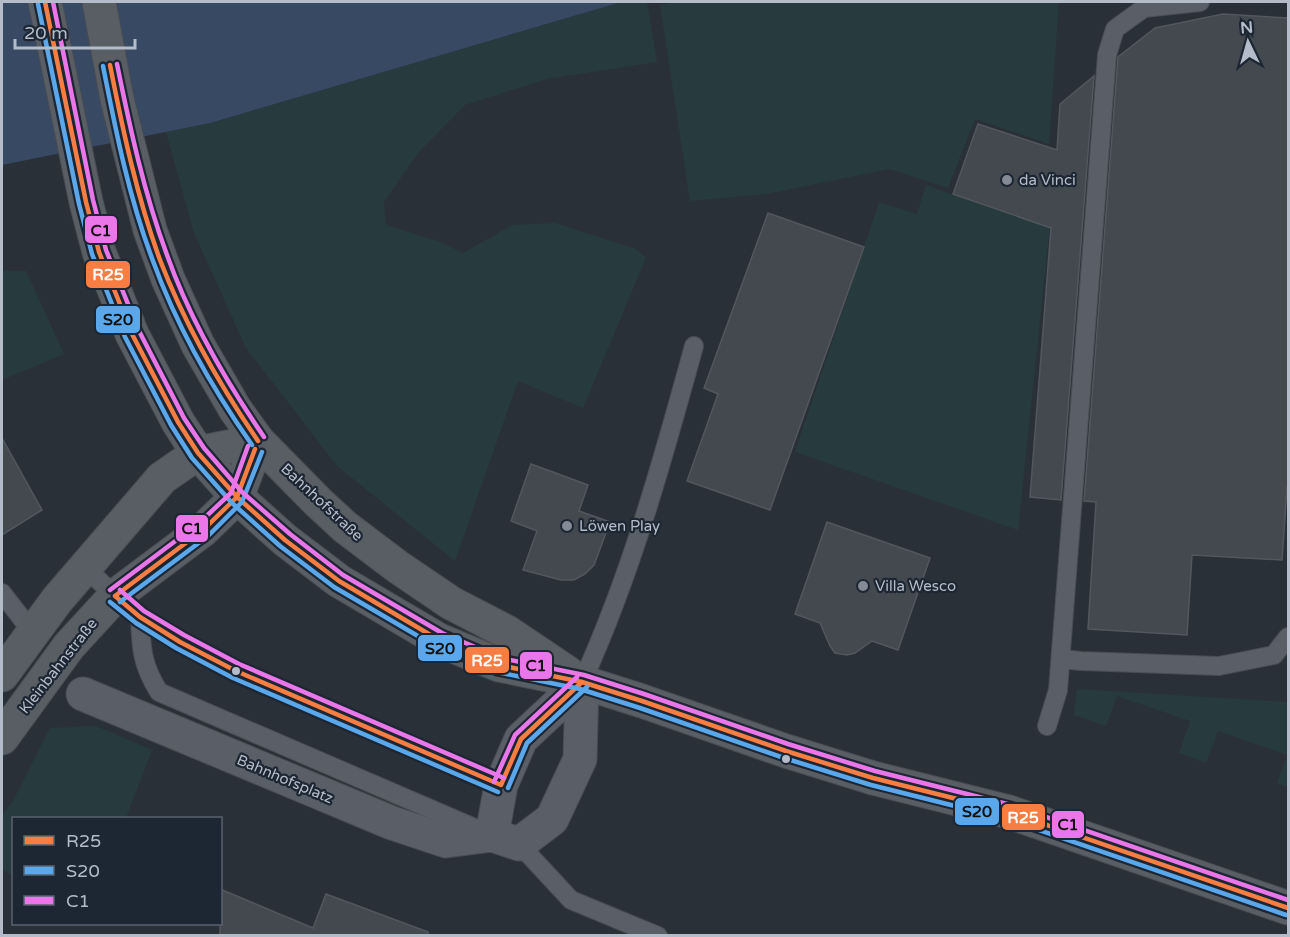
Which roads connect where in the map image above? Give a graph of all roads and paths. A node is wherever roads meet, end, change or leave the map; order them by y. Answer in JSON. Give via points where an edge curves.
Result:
{"nodes":[{"id":1,"x":45,"y":2,"type":"edge"},
{"id":2,"x":99,"y":2,"type":"edge"},
{"id":3,"x":1200,"y":2,"type":"edge"},
{"id":4,"x":694,"y":346,"type":"dead end"},
{"id":5,"x":258,"y":441,"type":"junction"},
{"id":6,"x":198,"y":453,"type":"junction"},
{"id":7,"x":237,"y":497,"type":"junction"},
{"id":8,"x":86,"y":568,"type":"junction"},
{"id":9,"x":2,"y":593,"type":"edge"},
{"id":10,"x":116,"y":596,"type":"junction"},
{"id":11,"x":140,"y":617,"type":"junction"},
{"id":12,"x":33,"y":633,"type":"junction"},
{"id":13,"x":1288,"y":637,"type":"edge"},
{"id":14,"x":1061,"y":659,"type":"junction"},
{"id":15,"x":2,"y":675,"type":"edge"},
{"id":16,"x":582,"y":682,"type":"junction"},
{"id":17,"x":83,"y":694,"type":"dead end"},
{"id":18,"x":1047,"y":726,"type":"dead end"},
{"id":19,"x":2,"y":738,"type":"edge"},
{"id":20,"x":501,"y":785,"type":"junction"},
{"id":21,"x":505,"y":840,"type":"junction"},
{"id":22,"x":1288,"y":908,"type":"edge"},
{"id":23,"x":658,"y":936,"type":"edge"}],
"edges":[{"from":1,"to":6,"type":"main road","name":"Bahnhofstraße","via":[[99,252],[132,334]]},
{"from":2,"to":5,"type":"main road","name":"Bahnhofstraße","via":[[117,99],[150,230],[198,345]]},
{"from":3,"to":14,"type":"lane","via":[[1144,8],[1115,29],[1107,55]]},
{"from":4,"to":16,"type":"lane","via":[[656,485],[601,641]]},
{"from":5,"to":6,"type":"main road"},
{"from":5,"to":7,"type":"main road","name":"Kleinbahnstraße"},
{"from":5,"to":16,"type":"main road","name":"Bahnhofstraße","via":[[345,527],[398,567]]},
{"from":6,"to":7,"type":"main road","name":"Bahnhofstraße"},
{"from":6,"to":8,"type":"main road","via":[[162,478]]},
{"from":7,"to":10,"type":"main road","name":"Kleinbahnstraße","via":[[203,530]]},
{"from":7,"to":16,"type":"main road","name":"Bahnhofstraße","via":[[339,581],[439,640],[499,665]]},
{"from":8,"to":10,"type":"lane"},
{"from":8,"to":12,"type":"main road"},
{"from":9,"to":12,"type":"lane"},
{"from":10,"to":11,"type":"lane"},
{"from":10,"to":19,"type":"main road","name":"Kleinbahnstraße","via":[[69,646]]},
{"from":11,"to":20,"type":"lane","via":[[236,671]]},
{"from":11,"to":21,"type":"lane","via":[[141,648],[149,676],[159,692]]},
{"from":12,"to":15,"type":"main road"},
{"from":13,"to":14,"type":"lane","via":[[1274,655],[1219,666]]},
{"from":14,"to":18,"type":"lane","via":[[1058,690]]},
{"from":16,"to":20,"type":"street","via":[[521,739]]},
{"from":16,"to":21,"type":"street","name":"Bahnhofsplatz","via":[[580,759],[552,819]]},
{"from":16,"to":22,"type":"main road","name":"Bahnhofstraße","via":[[873,778],[1009,812]]},
{"from":17,"to":21,"type":"street","name":"Bahnhofsplatz","via":[[392,823],[446,841]]},
{"from":20,"to":21,"type":"street"},
{"from":21,"to":23,"type":"lane","via":[[571,900]]}]}
